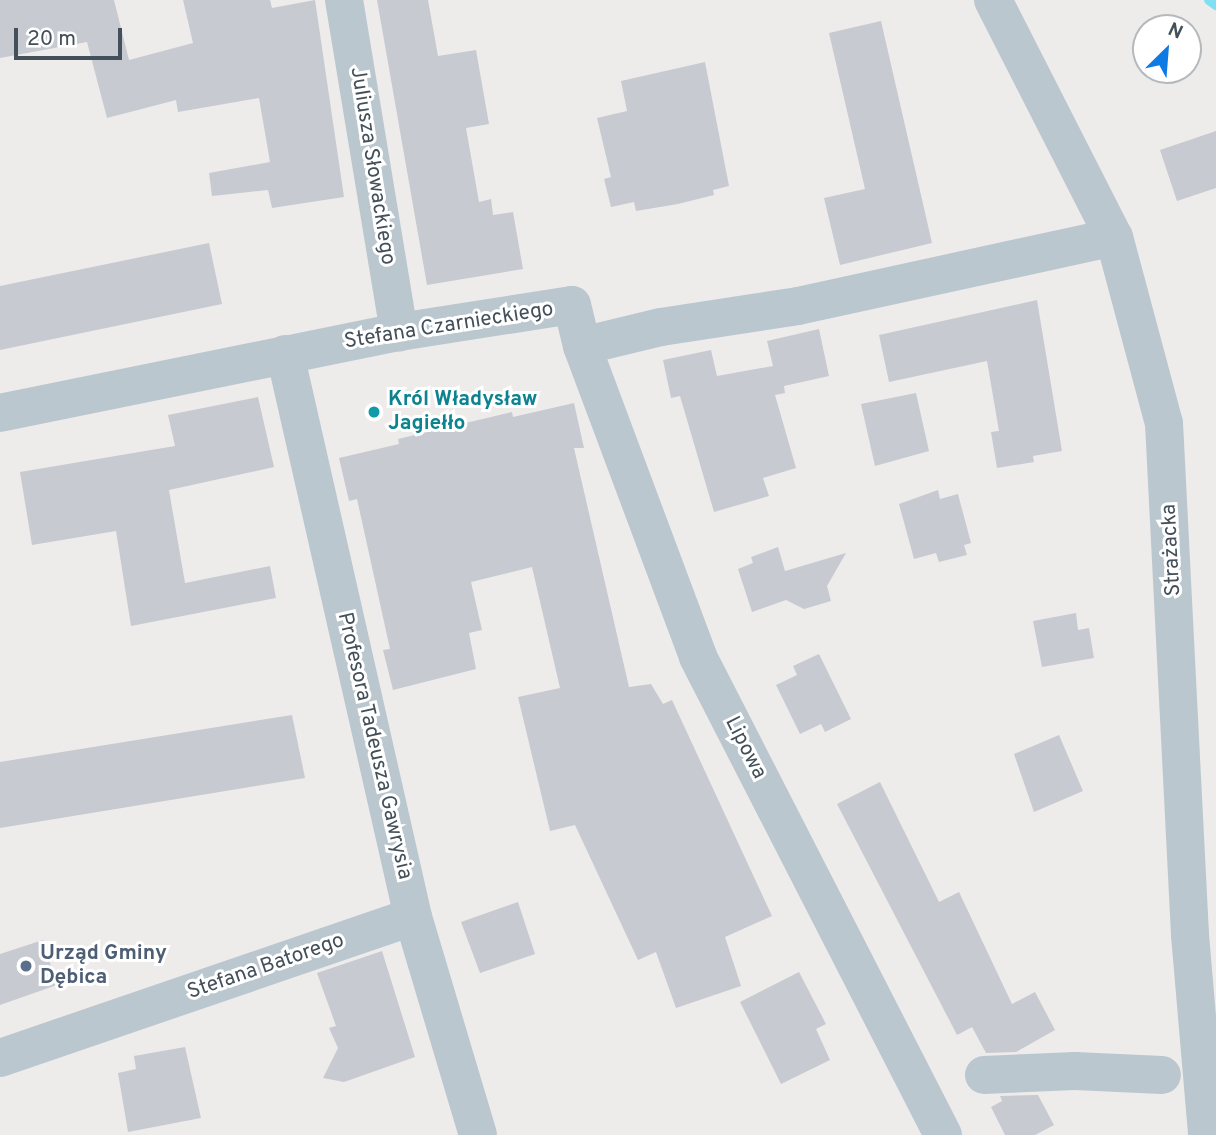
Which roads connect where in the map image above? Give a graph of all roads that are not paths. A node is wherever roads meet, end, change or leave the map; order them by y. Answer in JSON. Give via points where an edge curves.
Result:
{"nodes":[{"id":1,"x":344,"y":0,"type":"edge"},
{"id":2,"x":993,"y":0,"type":"edge"},
{"id":3,"x":1114,"y":237,"type":"junction"},
{"id":4,"x":399,"y":332,"type":"junction"},
{"id":5,"x":582,"y":346,"type":"junction"},
{"id":6,"x":285,"y":354,"type":"junction"},
{"id":7,"x":0,"y":413,"type":"edge"},
{"id":8,"x":413,"y":918,"type":"junction"},
{"id":9,"x":0,"y":1058,"type":"edge"},
{"id":10,"x":984,"y":1075,"type":"dead end"},
{"id":11,"x":1162,"y":1075,"type":"dead end"},
{"id":12,"x":478,"y":1135,"type":"edge"},
{"id":13,"x":943,"y":1135,"type":"edge"},
{"id":14,"x":1207,"y":1135,"type":"edge"}],
"edges":[{"from":1,"to":4,"type":"street","name":"Juliusza Słowackiego"},
{"from":2,"to":3,"type":"street","name":"Strażacka"},
{"from":3,"to":5,"type":"street","via":[[798,306],[661,327]]},
{"from":3,"to":14,"type":"street","name":"Strażacka","via":[[1164,423],[1190,935]]},
{"from":4,"to":5,"type":"street","name":"Stefana Czarnieckiego","via":[[572,305]]},
{"from":4,"to":6,"type":"street","name":"Stefana Czarnieckiego"},
{"from":5,"to":13,"type":"street","name":"Lipowa","via":[[698,657]]},
{"from":6,"to":7,"type":"street","name":"Stefana Czarnieckiego"},
{"from":6,"to":8,"type":"street","name":"Profesora Tadeusza Gawrysia"},
{"from":8,"to":9,"type":"street","name":"Stefana Batorego"},
{"from":8,"to":12,"type":"street","name":"Profesora Tadeusza Gawrysia"},
{"from":10,"to":11,"type":"street","via":[[1075,1071]]}]}
